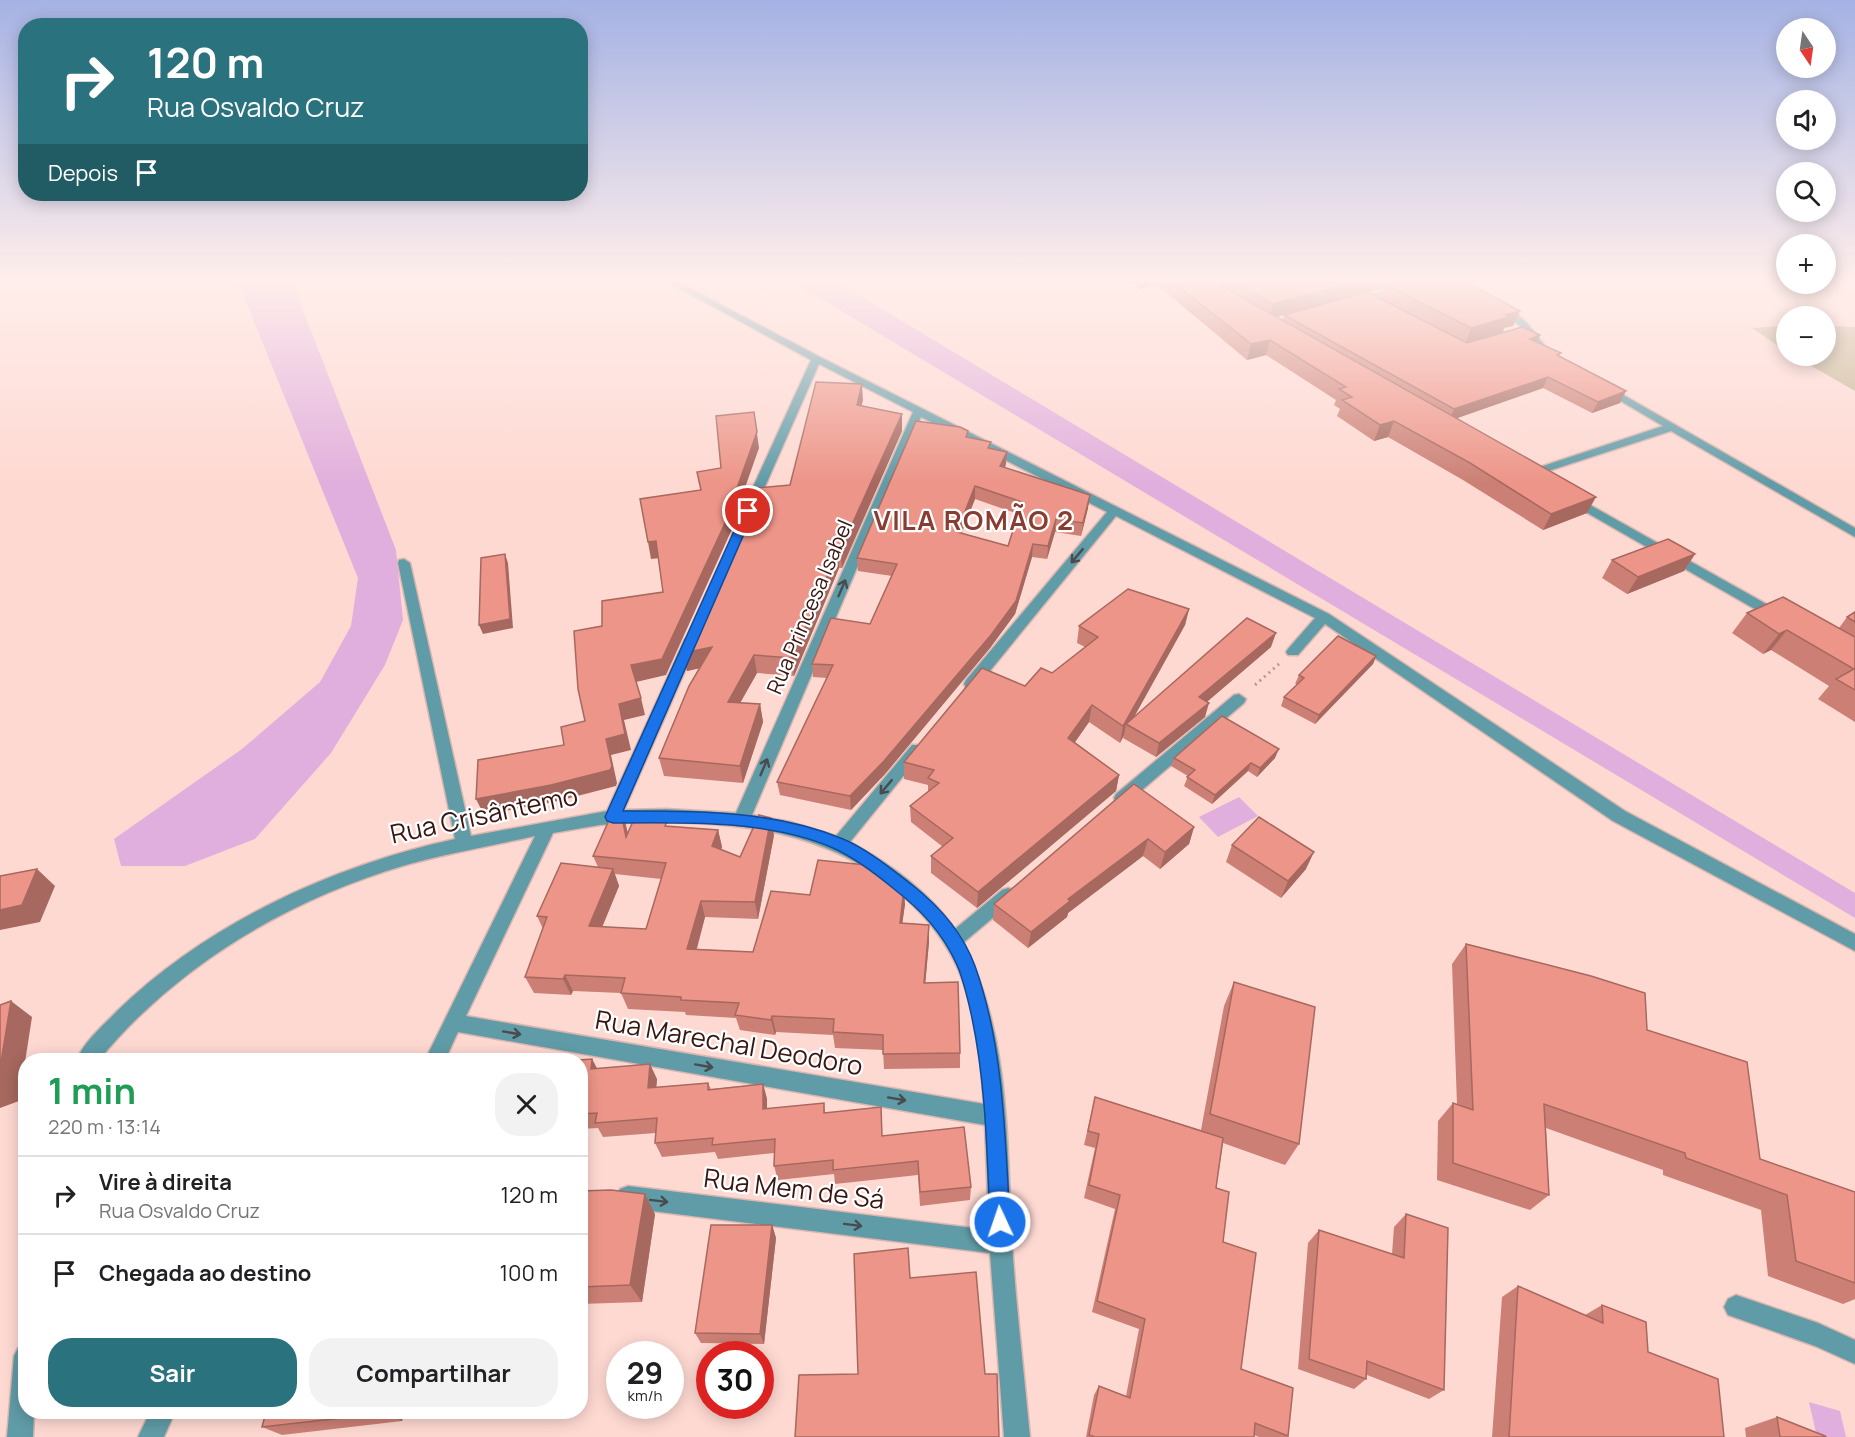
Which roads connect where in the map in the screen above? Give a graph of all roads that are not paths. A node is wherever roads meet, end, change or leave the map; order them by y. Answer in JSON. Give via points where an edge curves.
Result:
{"nodes":[{"id":1,"x":797,"y":349,"type":"edge"},
{"id":2,"x":1544,"y":349,"type":"edge"},
{"id":3,"x":1550,"y":354,"type":"edge"},
{"id":4,"x":816,"y":359,"type":"junction"},
{"id":5,"x":1593,"y":380,"type":"edge"},
{"id":6,"x":919,"y":410,"type":"junction"},
{"id":7,"x":1671,"y":427,"type":"junction"},
{"id":8,"x":1529,"y":474,"type":"edge"},
{"id":9,"x":1559,"y":492,"type":"edge"},
{"id":10,"x":1114,"y":511,"type":"junction"},
{"id":11,"x":743,"y":522,"type":"edge"},
{"id":12,"x":1855,"y":533,"type":"edge"},
{"id":13,"x":404,"y":563,"type":"dead end"},
{"id":14,"x":1324,"y":617,"type":"junction"},
{"id":15,"x":1794,"y":626,"type":"edge"},
{"id":16,"x":695,"y":632,"type":"edge"},
{"id":17,"x":1293,"y":652,"type":"road end"},
{"id":18,"x":965,"y":691,"type":"edge"},
{"id":19,"x":1239,"y":699,"type":"road end"},
{"id":20,"x":928,"y":736,"type":"edge"},
{"id":21,"x":1105,"y":812,"type":"edge"},
{"id":22,"x":613,"y":817,"type":"junction"},
{"id":23,"x":741,"y":821,"type":"junction"},
{"id":24,"x":547,"y":828,"type":"junction"},
{"id":25,"x":464,"y":844,"type":"junction"},
{"id":26,"x":839,"y":844,"type":"junction"},
{"id":27,"x":1025,"y":880,"type":"edge"},
{"id":28,"x":953,"y":941,"type":"junction"},
{"id":29,"x":1855,"y":943,"type":"edge"},
{"id":30,"x":455,"y":1023,"type":"junction"},
{"id":31,"x":93,"y":1053,"type":"edge"},
{"id":32,"x":439,"y":1053,"type":"edge"},
{"id":33,"x":994,"y":1116,"type":"junction"},
{"id":34,"x":604,"y":1194,"type":"edge"},
{"id":35,"x":1001,"y":1243,"type":"junction"},
{"id":36,"x":1736,"y":1307,"type":"dead end"},
{"id":37,"x":1855,"y":1352,"type":"edge"},
{"id":38,"x":21,"y":1419,"type":"edge"},
{"id":39,"x":160,"y":1419,"type":"edge"},
{"id":40,"x":20,"y":1437,"type":"edge"},
{"id":41,"x":151,"y":1437,"type":"edge"},
{"id":42,"x":1017,"y":1437,"type":"edge"}],
"edges":[{"from":1,"to":4,"type":"street"},
{"from":2,"to":3,"type":"street"},
{"from":4,"to":6,"type":"street"},
{"from":4,"to":11,"type":"street"},
{"from":5,"to":7,"type":"street"},
{"from":6,"to":10,"type":"street"},
{"from":23,"to":6,"type":"street","name":"Rua Princesa Isabel","one_way":true},
{"from":7,"to":8,"type":"street"},
{"from":7,"to":12,"type":"street"},
{"from":9,"to":15,"type":"street"},
{"from":10,"to":14,"type":"street"},
{"from":10,"to":18,"type":"street","one_way":true},
{"from":13,"to":25,"type":"street"},
{"from":14,"to":17,"type":"street"},
{"from":14,"to":29,"type":"street","via":[[1619,816]]},
{"from":16,"to":22,"type":"street"},
{"from":19,"to":21,"type":"street"},
{"from":20,"to":26,"type":"street","one_way":true},
{"from":22,"to":23,"type":"street","name":"Rua Crisântemo","via":[[684,816]]},
{"from":22,"to":24,"type":"street","name":"Rua Crisântemo"},
{"from":23,"to":26,"type":"street","name":"Rua Crisântemo","via":[[776,826]]},
{"from":24,"to":25,"type":"street","name":"Rua Crisântemo"},
{"from":24,"to":30,"type":"street"},
{"from":25,"to":31,"type":"street","name":"Rua Crisântemo","via":[[345,879],[251,924],[180,968],[134,1008]]},
{"from":26,"to":28,"type":"street","name":"Rua Crisântemo","via":[[884,872],[929,908]]},
{"from":27,"to":28,"type":"street"},
{"from":28,"to":33,"type":"street","name":"Rua Crisântemo","via":[[966,965],[977,1003],[988,1051]]},
{"from":30,"to":32,"type":"street"},
{"from":30,"to":33,"type":"street","name":"Rua Marechal Deodoro","one_way":true},
{"from":33,"to":35,"type":"street","name":"Rua Crisântemo"},
{"from":34,"to":35,"type":"street","name":"Rua Mem de Sá","one_way":true},
{"from":35,"to":42,"type":"street","name":"Rua Crisântemo"},
{"from":36,"to":37,"type":"street"},
{"from":38,"to":40,"type":"street"},
{"from":39,"to":41,"type":"street"}]}
